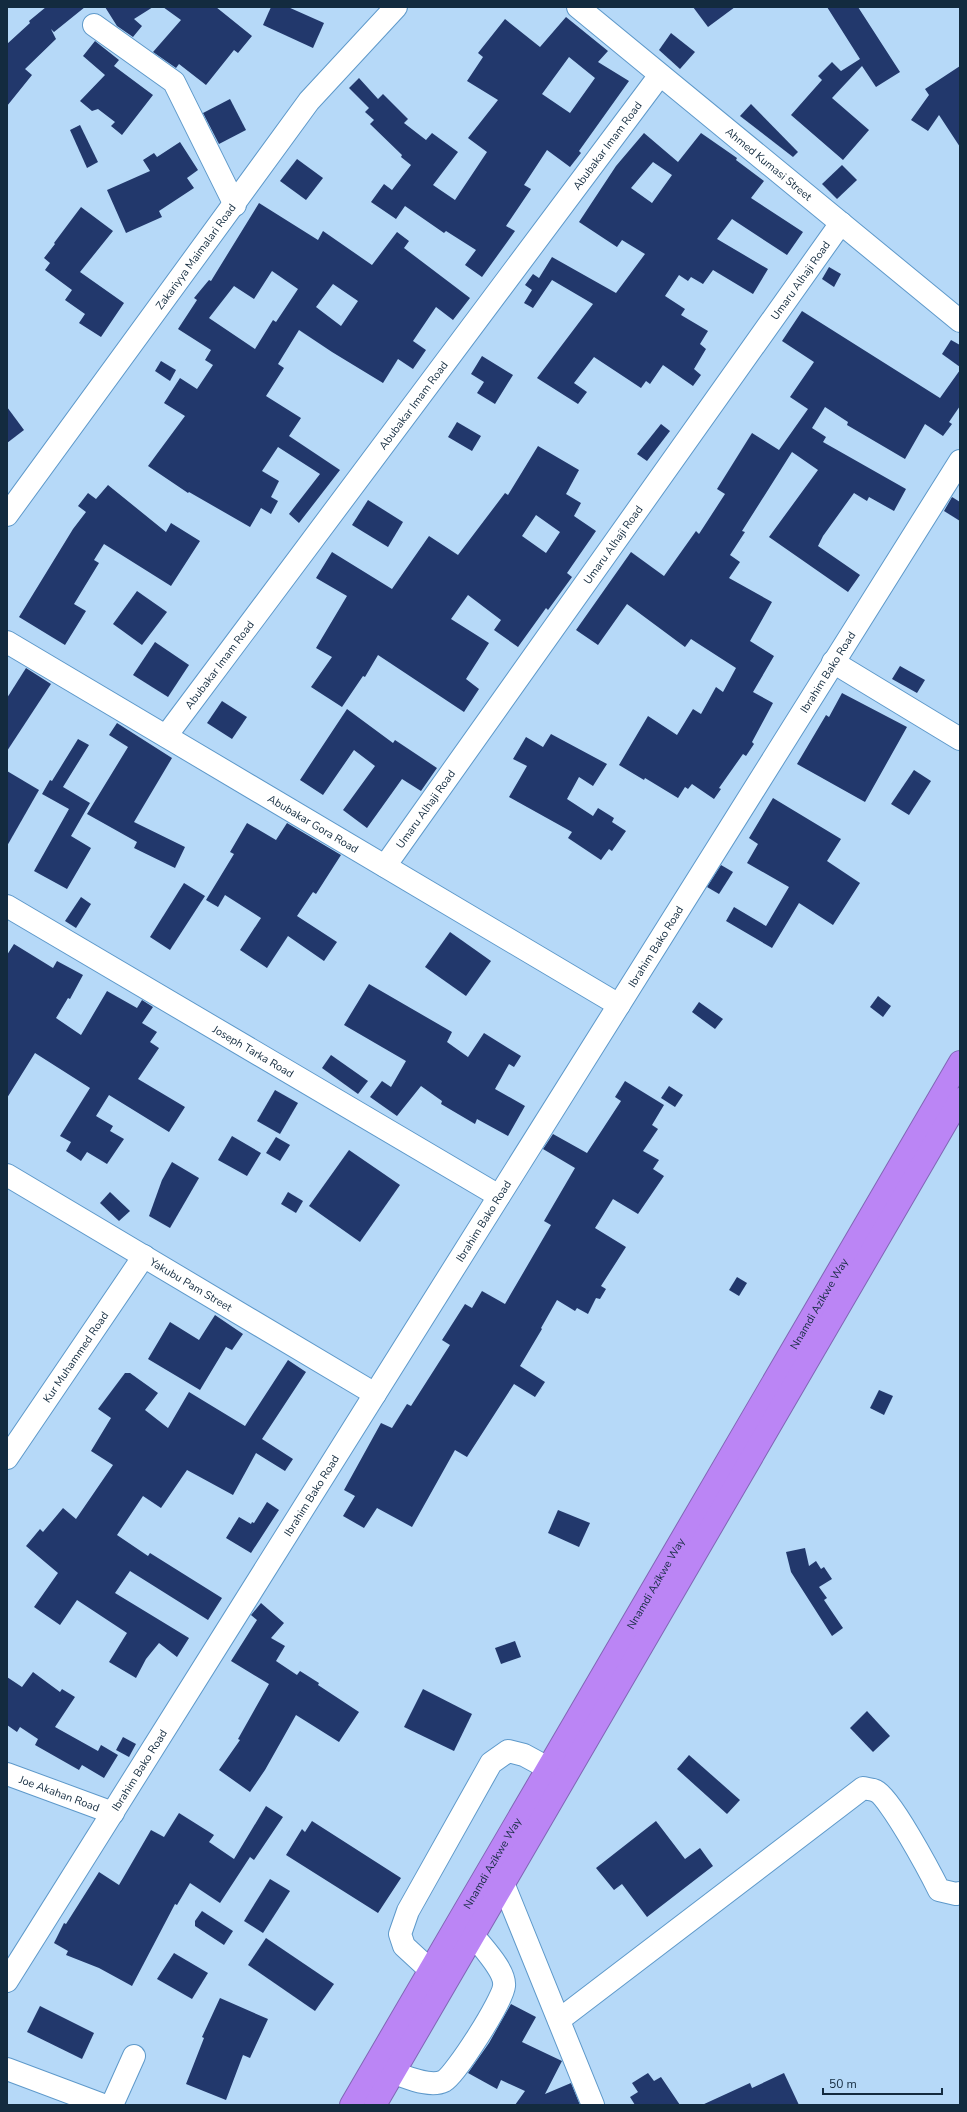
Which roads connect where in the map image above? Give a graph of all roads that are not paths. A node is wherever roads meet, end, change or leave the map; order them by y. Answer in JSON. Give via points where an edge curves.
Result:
{"nodes":[{"id":1,"x":396,"y":7,"type":"edge"},
{"id":2,"x":578,"y":7,"type":"edge"},
{"id":3,"x":94,"y":25,"type":"dead end"},
{"id":4,"x":660,"y":75,"type":"junction"},
{"id":5,"x":235,"y":205,"type":"junction"},
{"id":6,"x":841,"y":223,"type":"junction"},
{"id":7,"x":960,"y":321,"type":"edge"},
{"id":8,"x":960,"y":461,"type":"edge"},
{"id":9,"x":7,"y":515,"type":"edge"},
{"id":10,"x":7,"y":642,"type":"edge"},
{"id":11,"x":833,"y":662,"type":"junction"},
{"id":12,"x":166,"y":736,"type":"junction"},
{"id":13,"x":960,"y":739,"type":"edge"},
{"id":14,"x":385,"y":866,"type":"junction"},
{"id":15,"x":7,"y":906,"type":"edge"},
{"id":16,"x":619,"y":1005,"type":"junction"},
{"id":17,"x":960,"y":1062,"type":"edge"},
{"id":18,"x":960,"y":1099,"type":"edge"},
{"id":19,"x":7,"y":1175,"type":"edge"},
{"id":20,"x":499,"y":1196,"type":"junction"},
{"id":21,"x":144,"y":1256,"type":"junction"},
{"id":22,"x":375,"y":1394,"type":"junction"},
{"id":23,"x":7,"y":1458,"type":"edge"},
{"id":24,"x":556,"y":1773,"type":"junction"},
{"id":25,"x":7,"y":1774,"type":"edge"},
{"id":26,"x":113,"y":1813,"type":"junction"},
{"id":27,"x":503,"y":1883,"type":"junction"},
{"id":28,"x":960,"y":1893,"type":"edge"},
{"id":29,"x":473,"y":1935,"type":"junction"},
{"id":30,"x":430,"y":1970,"type":"junction"},
{"id":31,"x":7,"y":1982,"type":"edge"},
{"id":32,"x":559,"y":2020,"type":"junction"},
{"id":33,"x":134,"y":2056,"type":"dead end"},
{"id":34,"x":7,"y":2069,"type":"edge"},
{"id":35,"x":394,"y":2073,"type":"junction"},
{"id":36,"x":103,"y":2105,"type":"edge"},
{"id":37,"x":112,"y":2105,"type":"edge"},
{"id":38,"x":351,"y":2105,"type":"edge"},
{"id":39,"x":375,"y":2105,"type":"edge"},
{"id":40,"x":593,"y":2105,"type":"edge"}],
"edges":[{"from":1,"to":5,"type":"street","name":"Zakariyya Maimalari Road","via":[[309,101]]},
{"from":2,"to":4,"type":"street","name":"Ahmed Kumasi Street"},
{"from":3,"to":5,"type":"street","via":[[174,82]]},
{"from":4,"to":6,"type":"street","name":"Ahmed Kumasi Street"},
{"from":4,"to":12,"type":"street","name":"Abubakar Imam Road"},
{"from":5,"to":9,"type":"street","name":"Zakariyya Maimalari Road"},
{"from":6,"to":7,"type":"street","name":"Ahmed Kumasi Street"},
{"from":6,"to":14,"type":"street","name":"Umaru Alhaji Road"},
{"from":8,"to":11,"type":"street","name":"Ibrahim Bako Road"},
{"from":10,"to":12,"type":"street","name":"Abubakar Gora Road"},
{"from":11,"to":13,"type":"street"},
{"from":11,"to":16,"type":"street","name":"Ibrahim Bako Road"},
{"from":12,"to":14,"type":"street","name":"Abubakar Gora Road"},
{"from":14,"to":16,"type":"street","name":"Abubakar Gora Road"},
{"from":15,"to":20,"type":"street","name":"Joseph Tarka Road"},
{"from":16,"to":20,"type":"street","name":"Ibrahim Bako Road"},
{"from":17,"to":24,"type":"highway","name":"Nnamdi Azikwe Way"},
{"from":18,"to":24,"type":"highway","name":"Nnamdi Azikwe Way"},
{"from":19,"to":21,"type":"street","name":"Yakubu Pam Street"},
{"from":20,"to":22,"type":"street","name":"Ibrahim Bako Road"},
{"from":21,"to":22,"type":"street","name":"Yakubu Pam Street"},
{"from":21,"to":23,"type":"street","name":"Kur Muhammed Road"},
{"from":22,"to":26,"type":"street","name":"Ibrahim Bako Road"},
{"from":24,"to":27,"type":"highway","name":"Nnamdi Azikwe Way"},
{"from":24,"to":30,"type":"highway","name":"Nnamdi Azikwe Way"},
{"from":24,"to":30,"type":"street","via":[[524,1755],[508,1751],[491,1762],[408,1911],[400,1934],[404,1946]]},
{"from":25,"to":26,"type":"street","name":"Joe Akahan Road"},
{"from":26,"to":31,"type":"street","name":"Ibrahim Bako Road"},
{"from":27,"to":29,"type":"highway","name":"Nnamdi Azikwe Way"},
{"from":27,"to":32,"type":"street"},
{"from":28,"to":32,"type":"street","via":[[939,1890],[886,1800],[876,1791],[863,1788]]},
{"from":29,"to":35,"type":"highway","name":"Nnamdi Azikwe Way"},
{"from":29,"to":35,"type":"street","via":[[502,1973],[504,1986],[497,2004],[458,2068],[444,2081],[429,2083]]},
{"from":30,"to":38,"type":"highway","name":"Nnamdi Azikwe Way"},
{"from":32,"to":40,"type":"street"},
{"from":33,"to":37,"type":"street"},
{"from":34,"to":36,"type":"street"},
{"from":35,"to":39,"type":"highway","name":"Nnamdi Azikwe Way"}]}
